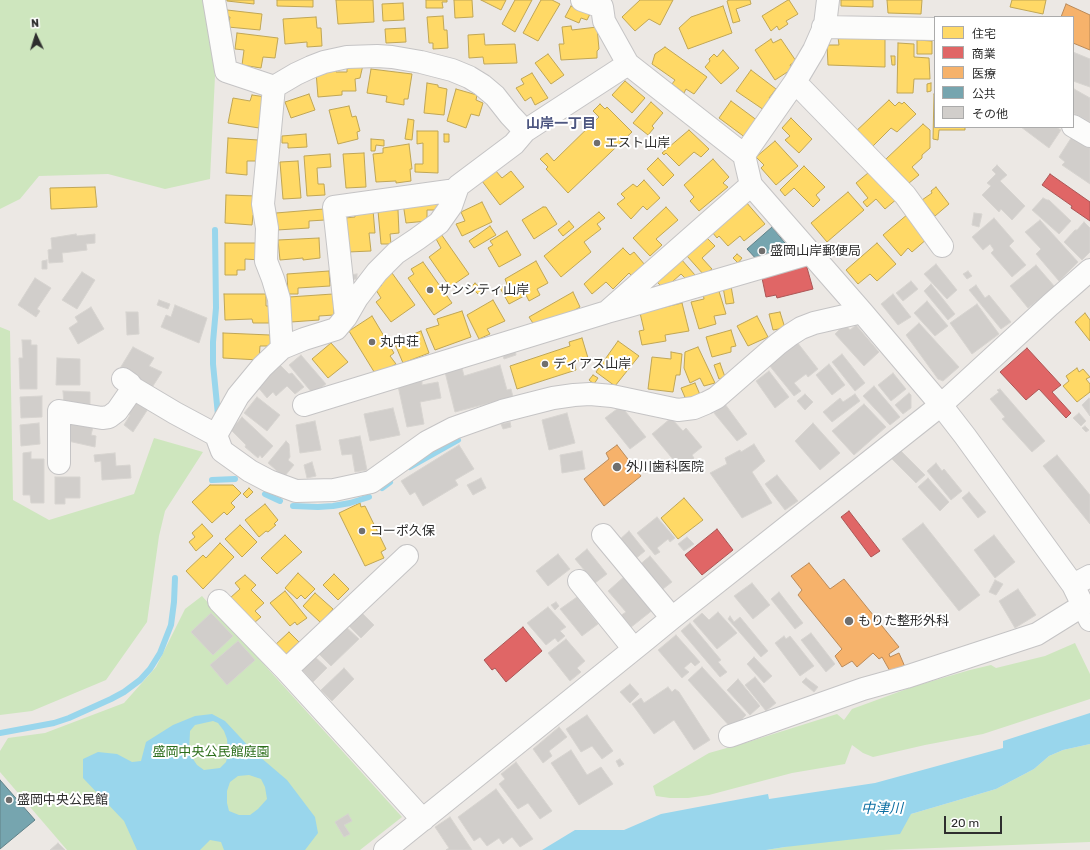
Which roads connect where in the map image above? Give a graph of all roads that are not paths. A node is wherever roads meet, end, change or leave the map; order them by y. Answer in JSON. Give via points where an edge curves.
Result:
{"nodes":[{"id":1,"x":214,"y":0,"type":"edge"},
{"id":2,"x":582,"y":0,"type":"edge"},
{"id":3,"x":828,"y":0,"type":"edge"},
{"id":4,"x":824,"y":27,"type":"junction"},
{"id":5,"x":934,"y":29,"type":"edge"},
{"id":6,"x":628,"y":64,"type":"junction"},
{"id":7,"x":795,"y":82,"type":"junction"},
{"id":8,"x":274,"y":87,"type":"junction"},
{"id":9,"x":1074,"y":127,"type":"edge"},
{"id":10,"x":525,"y":131,"type":"junction"},
{"id":11,"x":1090,"y":136,"type":"edge"},
{"id":12,"x":744,"y":155,"type":"junction"},
{"id":13,"x":751,"y":185,"type":"junction"},
{"id":14,"x":456,"y":190,"type":"junction"},
{"id":15,"x":942,"y":246,"type":"dead end"},
{"id":16,"x":811,"y":253,"type":"junction"},
{"id":17,"x":1090,"y":270,"type":"edge"},
{"id":18,"x":607,"y":312,"type":"junction"},
{"id":19,"x":862,"y":312,"type":"junction"},
{"id":20,"x":346,"y":317,"type":"junction"},
{"id":21,"x":282,"y":348,"type":"junction"},
{"id":22,"x":304,"y":405,"type":"dead end"},
{"id":23,"x":941,"y":405,"type":"junction"},
{"id":24,"x":216,"y":435,"type":"junction"},
{"id":25,"x":59,"y":463,"type":"dead end"},
{"id":26,"x":602,"y":535,"type":"dead end"},
{"id":27,"x":407,"y":556,"type":"dead end"},
{"id":28,"x":579,"y":581,"type":"dead end"},
{"id":29,"x":1081,"y":581,"type":"edge"},
{"id":30,"x":219,"y":601,"type":"dead end"},
{"id":31,"x":1086,"y":613,"type":"edge"},
{"id":32,"x":672,"y":618,"type":"junction"},
{"id":33,"x":634,"y":649,"type":"junction"},
{"id":34,"x":286,"y":670,"type":"junction"},
{"id":35,"x":730,"y":736,"type":"dead end"},
{"id":36,"x":423,"y":820,"type":"junction"},
{"id":37,"x":385,"y":850,"type":"edge"}],
"edges":[{"from":1,"to":8,"type":"street","via":[[226,71]]},
{"from":2,"to":6,"type":"street","via":[[602,8],[604,22]]},
{"from":3,"to":4,"type":"street"},
{"from":4,"to":5,"type":"street"},
{"from":4,"to":7,"type":"street"},
{"from":6,"to":10,"type":"street"},
{"from":6,"to":12,"type":"street"},
{"from":7,"to":12,"type":"street"},
{"from":7,"to":15,"type":"street","via":[[905,195]]},
{"from":8,"to":10,"type":"street","via":[[311,67],[347,57],[407,59],[439,66],[469,77],[495,96]]},
{"from":8,"to":21,"type":"street","via":[[263,204],[267,228],[266,261],[279,299]]},
{"from":9,"to":11,"type":"street"},
{"from":10,"to":14,"type":"street","via":[[514,144]]},
{"from":12,"to":13,"type":"street"},
{"from":13,"to":16,"type":"street"},
{"from":13,"to":18,"type":"street"},
{"from":14,"to":20,"type":"street","via":[[451,206],[439,223],[396,253],[377,272]]},
{"from":14,"to":20,"type":"street","via":[[334,207]]},
{"from":16,"to":18,"type":"street"},
{"from":16,"to":19,"type":"street"},
{"from":17,"to":23,"type":"street"},
{"from":18,"to":22,"type":"street"},
{"from":19,"to":23,"type":"street"},
{"from":19,"to":24,"type":"street","via":[[801,328],[778,344],[716,398],[694,408],[678,410],[590,394],[553,398],[502,411],[454,428],[427,442],[371,482],[334,490],[296,491],[269,481],[222,451]]},
{"from":20,"to":21,"type":"street","via":[[336,329],[304,338]]},
{"from":21,"to":24,"type":"street","via":[[238,396]]},
{"from":23,"to":29,"type":"street"},
{"from":23,"to":32,"type":"street"},
{"from":24,"to":25,"type":"street","via":[[128,384],[117,411],[109,417],[59,411]]},
{"from":26,"to":32,"type":"street"},
{"from":27,"to":34,"type":"street"},
{"from":28,"to":33,"type":"street"},
{"from":29,"to":31,"type":"street"},
{"from":30,"to":34,"type":"street"},
{"from":31,"to":35,"type":"street","via":[[1036,634],[863,689]]},
{"from":32,"to":33,"type":"street"},
{"from":33,"to":36,"type":"street"},
{"from":34,"to":36,"type":"street"},
{"from":36,"to":37,"type":"street"}]}
